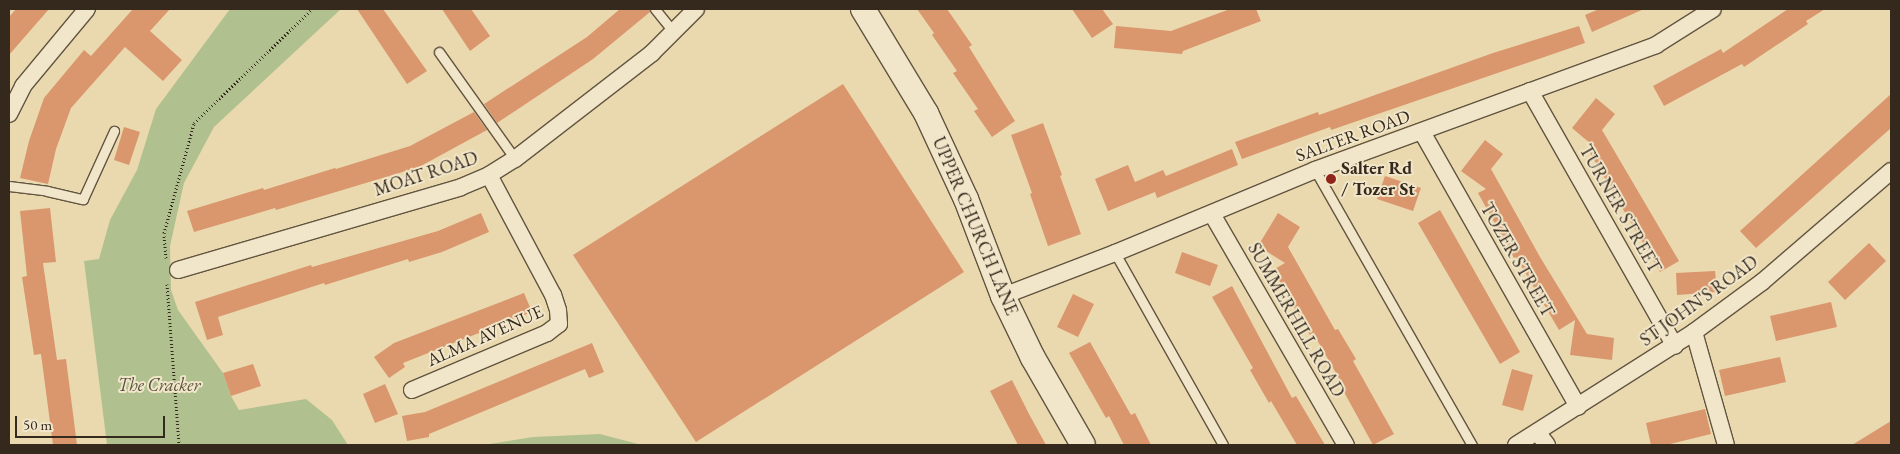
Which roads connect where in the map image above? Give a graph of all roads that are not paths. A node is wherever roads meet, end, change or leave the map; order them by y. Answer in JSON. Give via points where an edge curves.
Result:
{"nodes":[{"id":1,"x":87,"y":9,"type":"edge"},
{"id":2,"x":655,"y":9,"type":"edge"},
{"id":3,"x":696,"y":9,"type":"edge"},
{"id":4,"x":864,"y":9,"type":"edge"},
{"id":5,"x":1713,"y":9,"type":"edge"},
{"id":6,"x":673,"y":31,"type":"junction"},
{"id":7,"x":439,"y":52,"type":"dead end"},
{"id":8,"x":1530,"y":92,"type":"junction"},
{"id":9,"x":10,"y":110,"type":"edge"},
{"id":10,"x":114,"y":131,"type":"dead end"},
{"id":11,"x":1422,"y":132,"type":"junction"},
{"id":12,"x":515,"y":159,"type":"junction"},
{"id":13,"x":1315,"y":170,"type":"junction"},
{"id":14,"x":490,"y":175,"type":"junction"},
{"id":15,"x":1888,"y":180,"type":"edge"},
{"id":16,"x":9,"y":186,"type":"edge"},
{"id":17,"x":1212,"y":214,"type":"junction"},
{"id":18,"x":1115,"y":253,"type":"junction"},
{"id":19,"x":171,"y":271,"type":"road end"},
{"id":20,"x":1003,"y":296,"type":"junction"},
{"id":21,"x":1694,"y":332,"type":"junction"},
{"id":22,"x":1676,"y":346,"type":"junction"},
{"id":23,"x":412,"y":390,"type":"dead end"},
{"id":24,"x":1578,"y":407,"type":"junction"},
{"id":25,"x":1537,"y":432,"type":"junction"},
{"id":26,"x":1083,"y":445,"type":"edge"},
{"id":27,"x":1223,"y":445,"type":"edge"},
{"id":28,"x":1346,"y":445,"type":"edge"},
{"id":29,"x":1472,"y":445,"type":"edge"},
{"id":30,"x":1516,"y":445,"type":"edge"},
{"id":31,"x":1547,"y":445,"type":"edge"},
{"id":32,"x":1726,"y":445,"type":"edge"}],
"edges":[{"from":1,"to":9,"type":"street","via":[[24,86]]},
{"from":2,"to":6,"type":"lane"},
{"from":3,"to":6,"type":"street","name":"MOAT ROAD"},
{"from":4,"to":20,"type":"main road","name":"UPPER CHURCH LANE","via":[[926,113],[966,200]]},
{"from":5,"to":8,"type":"street","name":"SALTER ROAD","via":[[1656,45]]},
{"from":6,"to":12,"type":"street","name":"MOAT ROAD","via":[[652,53]]},
{"from":7,"to":12,"type":"lane"},
{"from":8,"to":11,"type":"street","name":"SALTER ROAD"},
{"from":8,"to":22,"type":"street","name":"TURNER STREET"},
{"from":10,"to":16,"type":"lane","via":[[83,199],[47,190]]},
{"from":11,"to":13,"type":"street","name":"SALTER ROAD"},
{"from":11,"to":24,"type":"street","name":"TOZER STREET"},
{"from":12,"to":14,"type":"street","name":"MOAT ROAD"},
{"from":13,"to":17,"type":"street","name":"SALTER ROAD"},
{"from":13,"to":29,"type":"lane"},
{"from":14,"to":19,"type":"street","name":"MOAT ROAD","via":[[461,187]]},
{"from":14,"to":23,"type":"street","name":"ALMA AVENUE","via":[[553,295],[559,324],[547,333]]},
{"from":15,"to":21,"type":"street","name":"ST JOHN'S ROAD","via":[[1762,282]]},
{"from":17,"to":18,"type":"street","name":"SALTER ROAD"},
{"from":17,"to":28,"type":"street","name":"SUMMERHILL ROAD"},
{"from":18,"to":20,"type":"street","name":"SALTER ROAD"},
{"from":18,"to":27,"type":"lane"},
{"from":20,"to":26,"type":"main road","name":"UPPER CHURCH LANE","via":[[1033,358]]},
{"from":21,"to":22,"type":"street","name":"ST JOHN'S ROAD"},
{"from":21,"to":32,"type":"street"},
{"from":22,"to":24,"type":"street","name":"ST JOHN'S ROAD"},
{"from":24,"to":25,"type":"street","name":"ST JOHN'S ROAD"},
{"from":25,"to":30,"type":"street","name":"ST JOHN'S ROAD"},
{"from":25,"to":31,"type":"street"}]}
